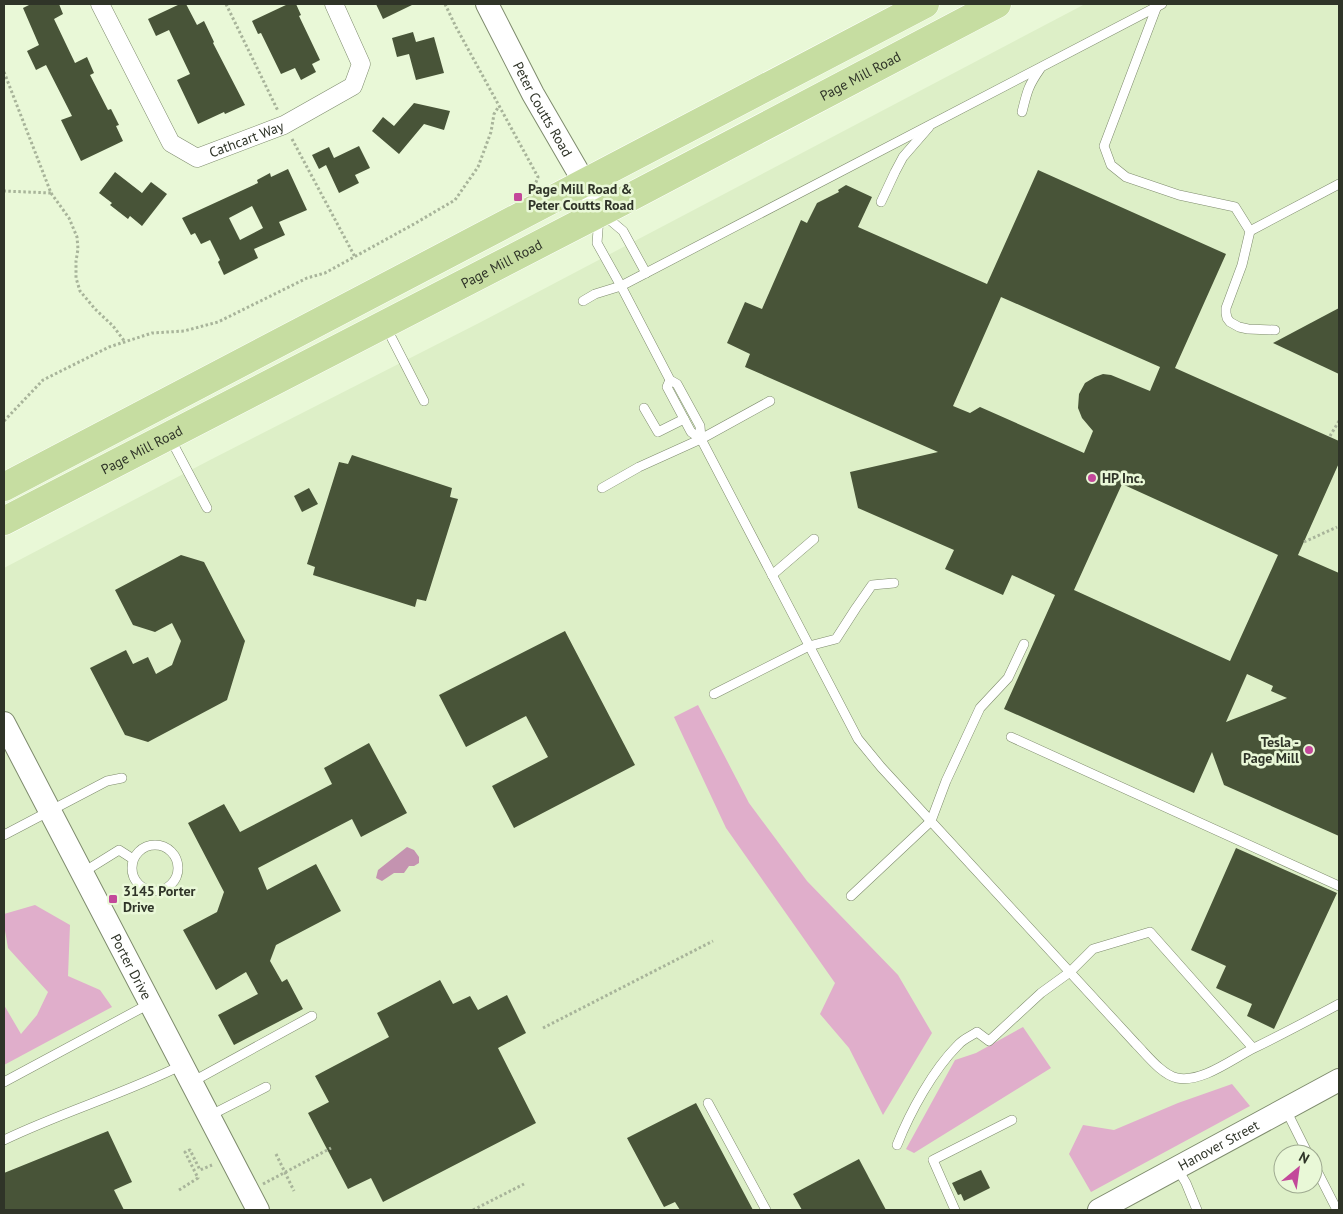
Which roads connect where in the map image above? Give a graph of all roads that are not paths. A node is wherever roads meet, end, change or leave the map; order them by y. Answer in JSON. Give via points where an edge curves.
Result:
{"nodes":[{"id":1,"x":100,"y":4,"type":"edge"},
{"id":2,"x":334,"y":4,"type":"edge"},
{"id":3,"x":487,"y":4,"type":"edge"},
{"id":4,"x":925,"y":4,"type":"edge"},
{"id":5,"x":997,"y":4,"type":"edge"},
{"id":6,"x":1159,"y":5,"type":"edge"},
{"id":7,"x":1042,"y":66,"type":"junction"},
{"id":8,"x":1022,"y":112,"type":"dead end"},
{"id":9,"x":938,"y":120,"type":"junction"},
{"id":10,"x":584,"y":182,"type":"junction"},
{"id":11,"x":1339,"y":184,"type":"edge"},
{"id":12,"x":881,"y":202,"type":"dead end"},
{"id":13,"x":600,"y":212,"type":"junction"},
{"id":14,"x":1250,"y":231,"type":"junction"},
{"id":15,"x":646,"y":273,"type":"junction"},
{"id":16,"x":621,"y":286,"type":"junction"},
{"id":17,"x":583,"y":301,"type":"dead end"},
{"id":18,"x":384,"y":324,"type":"junction"},
{"id":19,"x":1275,"y":330,"type":"dead end"},
{"id":20,"x":670,"y":380,"type":"junction"},
{"id":21,"x":424,"y":401,"type":"dead end"},
{"id":22,"x":770,"y":402,"type":"dead end"},
{"id":23,"x":644,"y":408,"type":"dead end"},
{"id":24,"x":684,"y":419,"type":"junction"},
{"id":25,"x":169,"y":436,"type":"junction"},
{"id":26,"x":701,"y":439,"type":"junction"},
{"id":27,"x":4,"y":487,"type":"edge"},
{"id":28,"x":602,"y":488,"type":"dead end"},
{"id":29,"x":207,"y":508,"type":"dead end"},
{"id":30,"x":4,"y":521,"type":"edge"},
{"id":31,"x":814,"y":539,"type":"dead end"},
{"id":32,"x":772,"y":575,"type":"junction"},
{"id":33,"x":894,"y":583,"type":"dead end"},
{"id":34,"x":1024,"y":644,"type":"dead end"},
{"id":35,"x":809,"y":646,"type":"junction"},
{"id":36,"x":714,"y":694,"type":"dead end"},
{"id":37,"x":4,"y":723,"type":"edge"},
{"id":38,"x":1011,"y":738,"type":"dead end"},
{"id":39,"x":122,"y":778,"type":"dead end"},
{"id":40,"x":50,"y":811,"type":"junction"},
{"id":41,"x":931,"y":821,"type":"junction"},
{"id":42,"x":4,"y":834,"type":"edge"},
{"id":43,"x":133,"y":859,"type":"junction"},
{"id":44,"x":82,"y":874,"type":"junction"},
{"id":45,"x":1339,"y":886,"type":"edge"},
{"id":46,"x":852,"y":896,"type":"dead end"},
{"id":47,"x":1070,"y":972,"type":"junction"},
{"id":48,"x":150,"y":1004,"type":"junction"},
{"id":49,"x":1339,"y":1004,"type":"edge"},
{"id":50,"x":312,"y":1016,"type":"dead end"},
{"id":51,"x":1253,"y":1048,"type":"junction"},
{"id":52,"x":187,"y":1074,"type":"junction"},
{"id":53,"x":1339,"y":1080,"type":"edge"},
{"id":54,"x":4,"y":1082,"type":"edge"},
{"id":55,"x":266,"y":1087,"type":"dead end"},
{"id":56,"x":708,"y":1103,"type":"dead end"},
{"id":57,"x":1286,"y":1110,"type":"junction"},
{"id":58,"x":209,"y":1116,"type":"junction"},
{"id":59,"x":1012,"y":1120,"type":"dead end"},
{"id":60,"x":4,"y":1140,"type":"edge"},
{"id":61,"x":1303,"y":1144,"type":"edge"},
{"id":62,"x":897,"y":1145,"type":"dead end"},
{"id":63,"x":1177,"y":1168,"type":"junction"},
{"id":64,"x":1323,"y":1183,"type":"edge"},
{"id":65,"x":258,"y":1210,"type":"edge"},
{"id":66,"x":766,"y":1210,"type":"edge"},
{"id":67,"x":955,"y":1210,"type":"edge"},
{"id":68,"x":1099,"y":1210,"type":"edge"},
{"id":69,"x":1197,"y":1210,"type":"edge"},
{"id":70,"x":1337,"y":1210,"type":"edge"}],
"edges":[{"from":1,"to":2,"type":"street","name":"Cathcart Way","via":[[171,143],[198,158],[284,125],[353,86],[361,64]]},
{"from":3,"to":10,"type":"street","name":"Peter Coutts Road","via":[[533,94]]},
{"from":4,"to":10,"type":"main road"},
{"from":5,"to":13,"type":"main road","name":"Page Mill Road"},
{"from":6,"to":7,"type":"lane"},
{"from":6,"to":14,"type":"lane","via":[[1104,146],[1110,164],[1126,177],[1179,195],[1235,207]]},
{"from":7,"to":8,"type":"lane","via":[[1030,82]]},
{"from":7,"to":9,"type":"lane"},
{"from":9,"to":12,"type":"lane","via":[[904,157]]},
{"from":9,"to":15,"type":"lane"},
{"from":10,"to":13,"type":"street","name":"Peter Coutts Road"},
{"from":10,"to":27,"type":"main road"},
{"from":11,"to":14,"type":"lane"},
{"from":13,"to":15,"type":"lane","via":[[623,231]]},
{"from":13,"to":16,"type":"lane","via":[[598,243]]},
{"from":13,"to":18,"type":"main road","name":"Page Mill Road"},
{"from":14,"to":19,"type":"lane","via":[[1226,308],[1227,318],[1239,327]]},
{"from":15,"to":16,"type":"lane"},
{"from":16,"to":17,"type":"lane"},
{"from":16,"to":20,"type":"lane"},
{"from":18,"to":21,"type":"lane"},
{"from":18,"to":25,"type":"main road","name":"Page Mill Road"},
{"from":20,"to":24,"type":"lane","via":[[667,387]]},
{"from":20,"to":26,"type":"lane","via":[[677,384],[700,426]]},
{"from":22,"to":26,"type":"lane"},
{"from":23,"to":24,"type":"lane","via":[[658,432]]},
{"from":24,"to":26,"type":"lane","via":[[691,432]]},
{"from":25,"to":29,"type":"lane"},
{"from":25,"to":30,"type":"main road","name":"Page Mill Road"},
{"from":26,"to":28,"type":"lane"},
{"from":26,"to":32,"type":"lane"},
{"from":31,"to":32,"type":"lane"},
{"from":32,"to":35,"type":"lane"},
{"from":33,"to":35,"type":"lane","via":[[872,586],[836,639]]},
{"from":34,"to":41,"type":"lane","via":[[1008,678],[980,708]]},
{"from":35,"to":36,"type":"lane"},
{"from":35,"to":41,"type":"lane","via":[[858,739]]},
{"from":37,"to":40,"type":"street","name":"Porter Drive"},
{"from":38,"to":45,"type":"lane"},
{"from":39,"to":40,"type":"lane","via":[[107,781]]},
{"from":40,"to":42,"type":"lane"},
{"from":40,"to":44,"type":"street","name":"Porter Drive"},
{"from":41,"to":46,"type":"lane"},
{"from":41,"to":47,"type":"lane"},
{"from":43,"to":43,"type":"lane","via":[[132,875],[148,890],[164,889],[175,879],[176,860],[164,847],[146,846]]},
{"from":43,"to":44,"type":"lane","via":[[119,850]]},
{"from":44,"to":48,"type":"street","name":"Porter Drive"},
{"from":47,"to":51,"type":"lane","via":[[1162,1070],[1176,1078],[1193,1078],[1210,1072]]},
{"from":47,"to":51,"type":"lane","via":[[1093,949],[1150,932]]},
{"from":47,"to":62,"type":"lane","via":[[1041,992],[989,1042],[977,1032],[959,1043],[931,1080]]},
{"from":48,"to":52,"type":"street","name":"Porter Drive"},
{"from":48,"to":54,"type":"lane"},
{"from":49,"to":51,"type":"lane"},
{"from":50,"to":52,"type":"lane"},
{"from":52,"to":58,"type":"street","name":"Porter Drive"},
{"from":52,"to":60,"type":"lane","via":[[134,1087]]},
{"from":53,"to":57,"type":"street","name":"Hanover Street"},
{"from":55,"to":58,"type":"lane"},
{"from":56,"to":66,"type":"lane"},
{"from":57,"to":61,"type":"lane"},
{"from":57,"to":63,"type":"street","name":"Hanover Street"},
{"from":58,"to":65,"type":"street","name":"Porter Drive"},
{"from":59,"to":67,"type":"lane","via":[[933,1160]]},
{"from":63,"to":68,"type":"street","name":"Hanover Street"},
{"from":63,"to":69,"type":"lane"},
{"from":64,"to":70,"type":"lane"}]}
